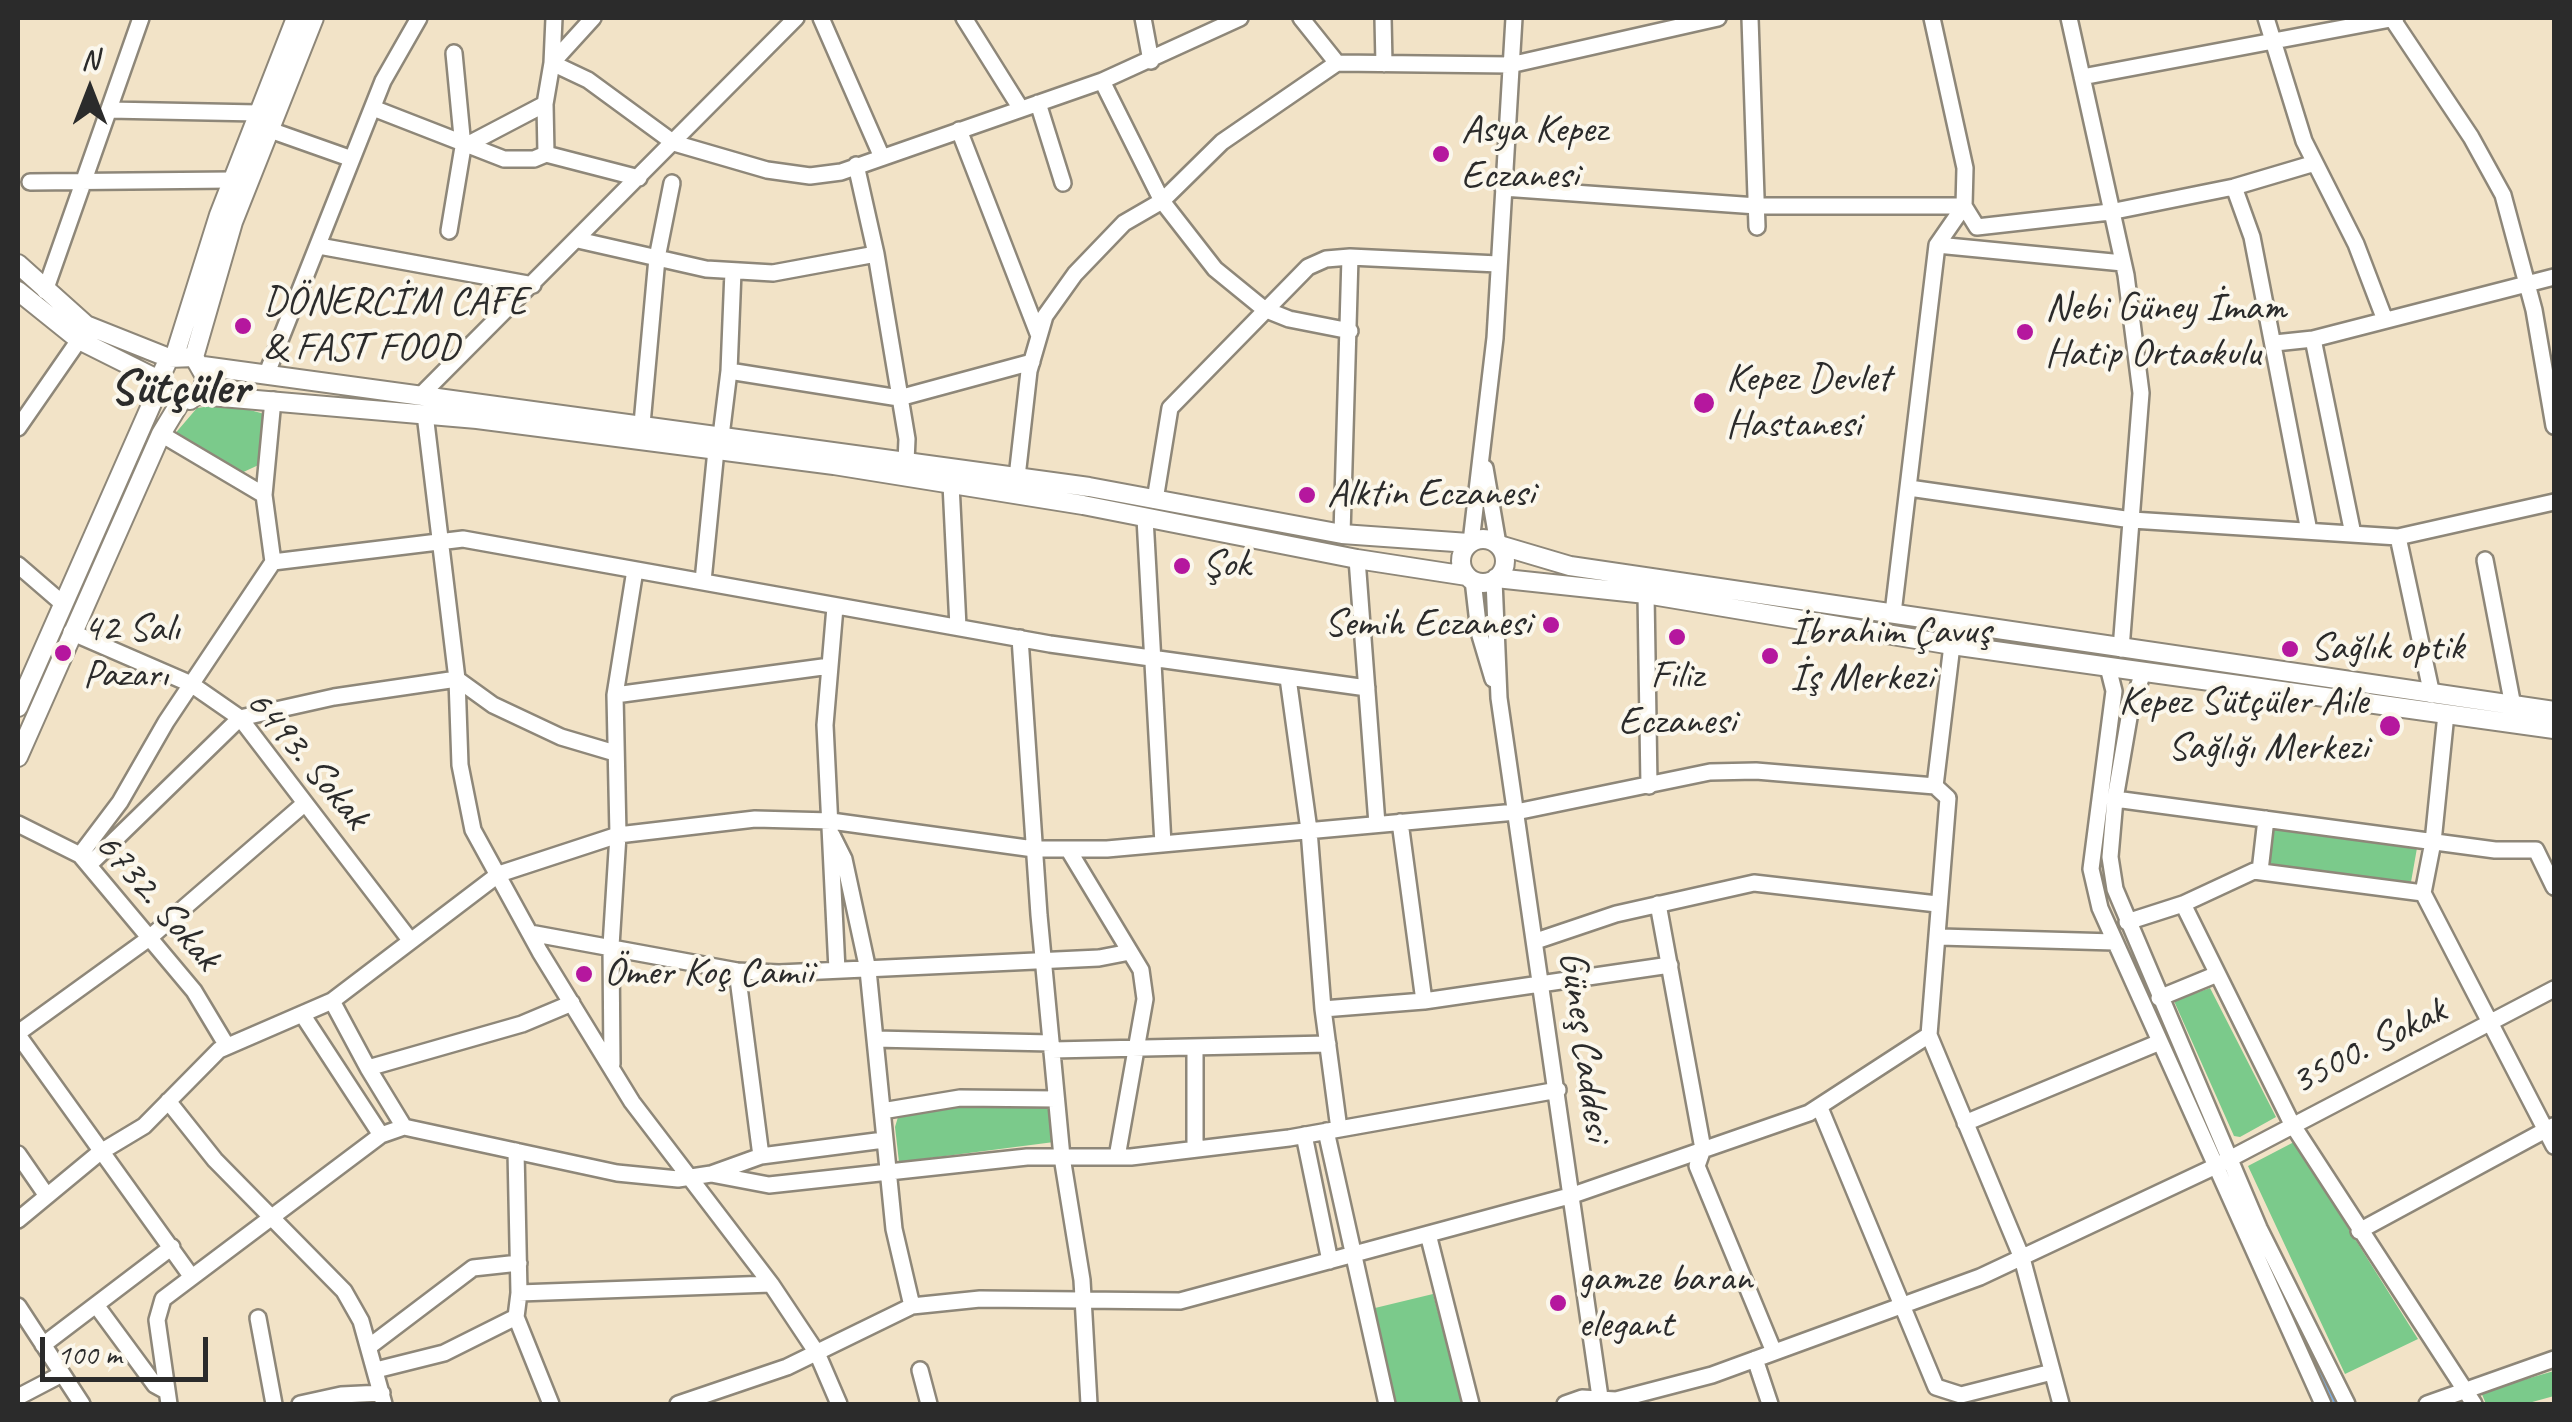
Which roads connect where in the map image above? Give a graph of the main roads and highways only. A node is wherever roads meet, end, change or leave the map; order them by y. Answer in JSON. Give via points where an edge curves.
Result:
{"nodes":[{"id":1,"x":296,"y":18,"type":"edge"},
{"id":2,"x":314,"y":18,"type":"edge"},
{"id":3,"x":18,"y":264,"type":"edge"},
{"id":4,"x":18,"y":291,"type":"edge"},
{"id":5,"x":185,"y":359,"type":"junction"},
{"id":6,"x":159,"y":382,"type":"junction"},
{"id":7,"x":190,"y":398,"type":"junction"},
{"id":8,"x":719,"y":443,"type":"junction"},
{"id":9,"x":1470,"y":542,"type":"junction"},
{"id":10,"x":1498,"y":544,"type":"junction"},
{"id":11,"x":1470,"y":578,"type":"junction"},
{"id":12,"x":1495,"y":579,"type":"junction"},
{"id":13,"x":18,"y":707,"type":"edge"},
{"id":14,"x":2554,"y":712,"type":"edge"},
{"id":15,"x":2554,"y":728,"type":"edge"},
{"id":16,"x":18,"y":757,"type":"edge"}],
"edges":[{"from":1,"to":5,"type":"main road","via":[[232,180]]},
{"from":2,"to":5,"type":"main road"},
{"from":3,"to":5,"type":"main road","via":[[86,325]]},
{"from":4,"to":6,"type":"main road","via":[[78,340]]},
{"from":5,"to":6,"type":"main road"},
{"from":5,"to":7,"type":"main road","via":[[204,385]]},
{"from":5,"to":8,"type":"main road","via":[[642,424]]},
{"from":6,"to":7,"type":"main road","via":[[170,398]]},
{"from":6,"to":13,"type":"main road"},
{"from":7,"to":8,"type":"main road","via":[[273,400]]},
{"from":7,"to":16,"type":"main road","via":[[161,434]]},
{"from":8,"to":9,"type":"main road","via":[[1018,477],[1342,534]]},
{"from":8,"to":11,"type":"main road"},
{"from":9,"to":10,"type":"main road"},
{"from":9,"to":11,"type":"main road","via":[[1460,563]]},
{"from":10,"to":12,"type":"main road","via":[[1505,563]]},
{"from":10,"to":14,"type":"main road","via":[[1570,566]]},
{"from":11,"to":12,"type":"main road"},
{"from":12,"to":15,"type":"main road","via":[[1646,594],[1952,645]]}]}
